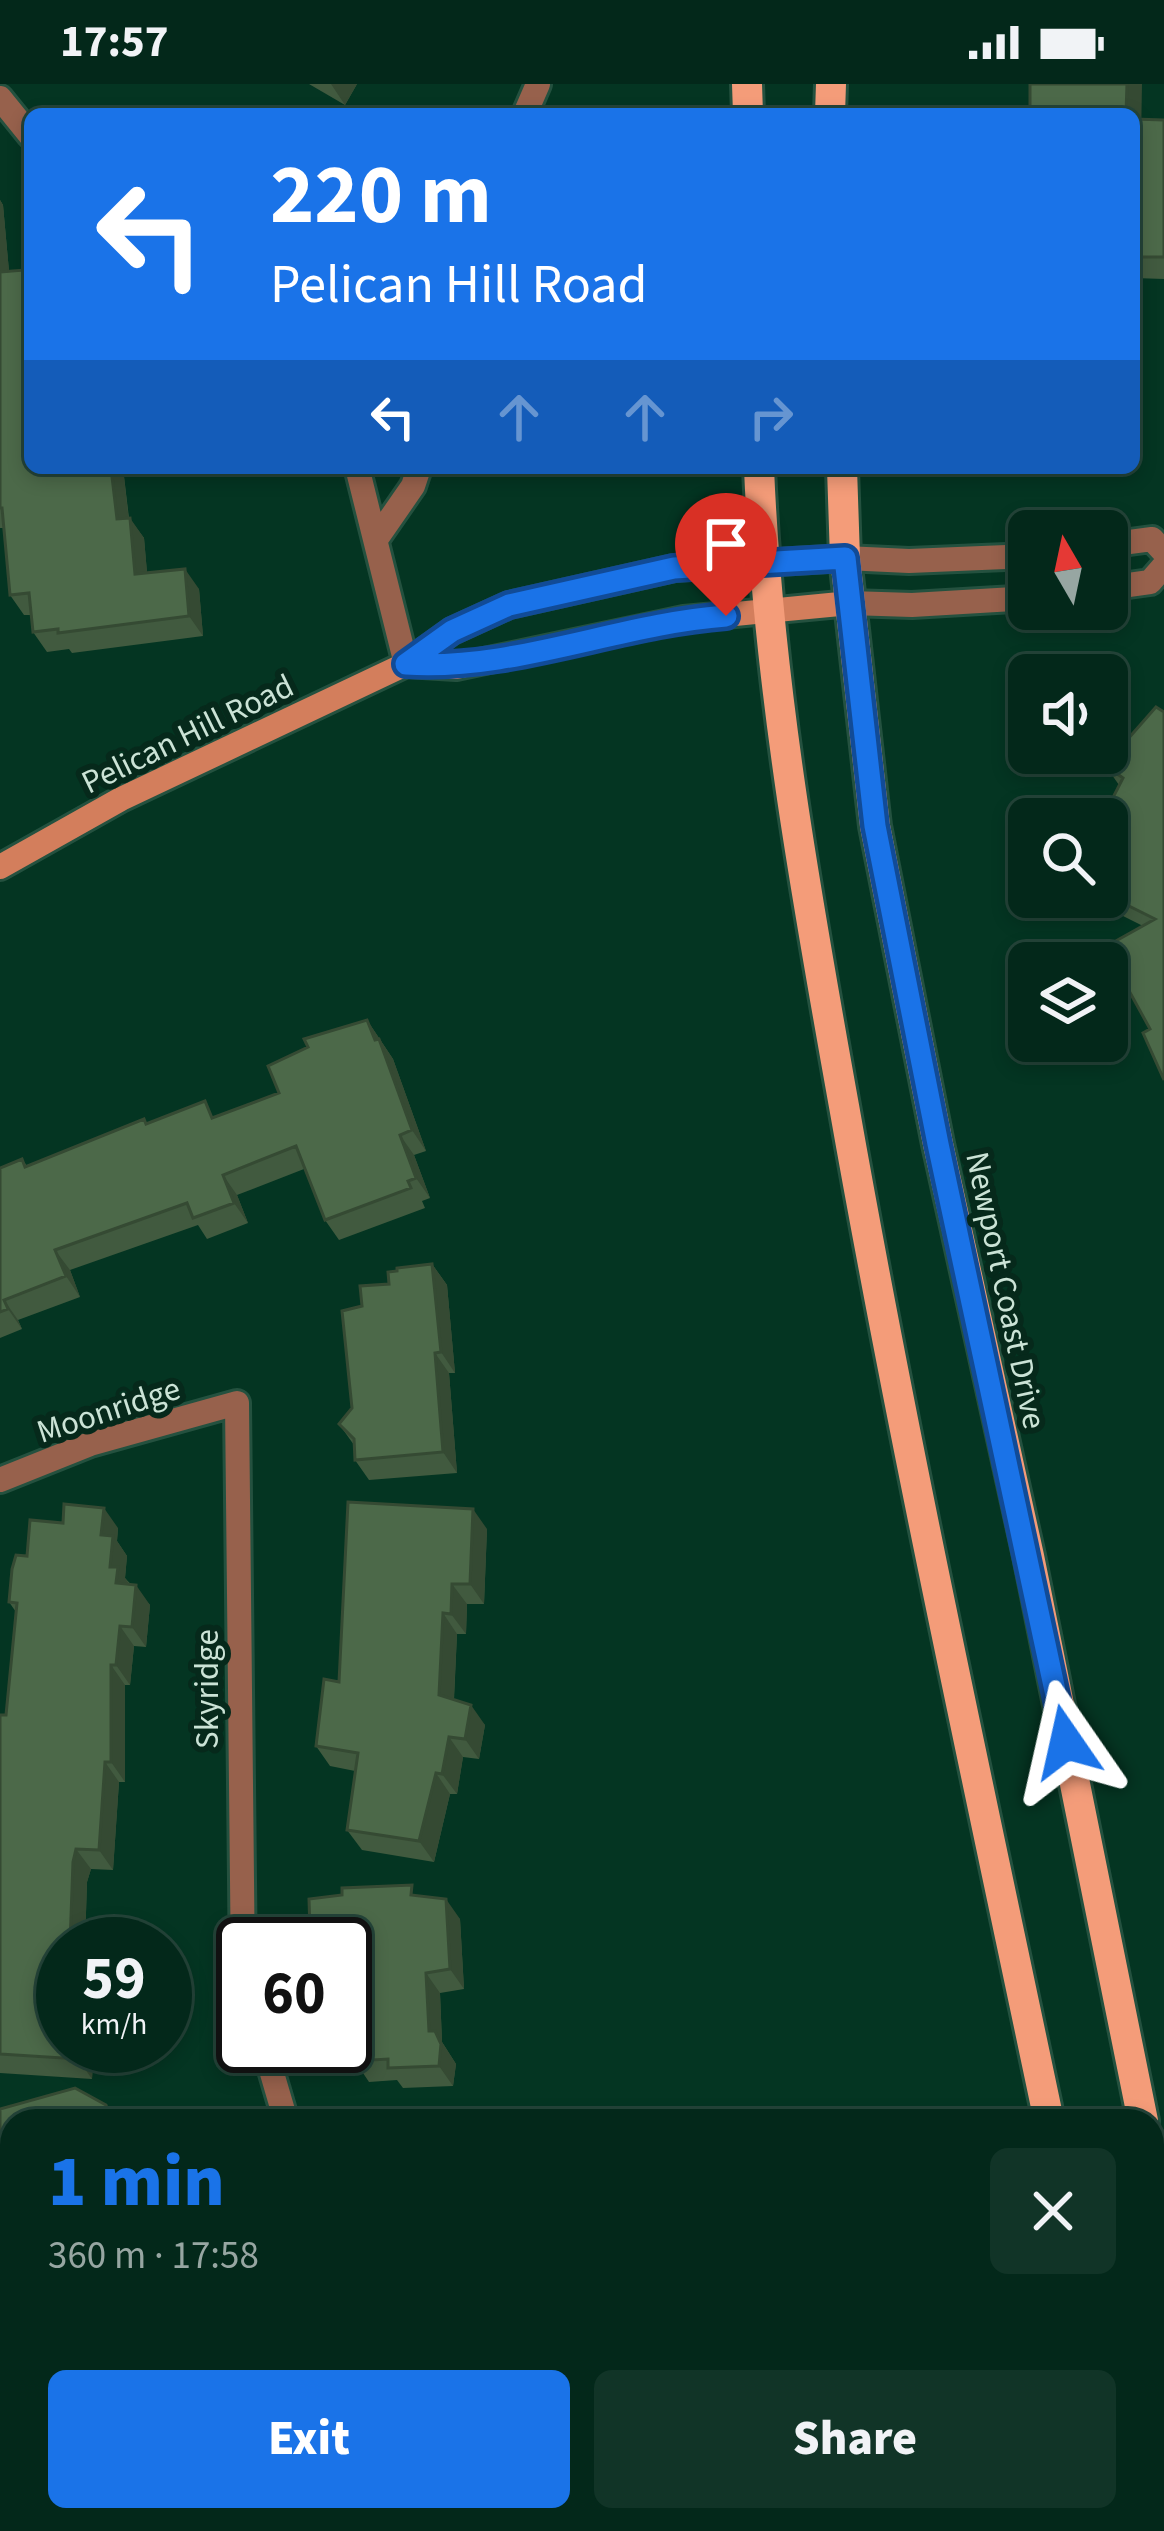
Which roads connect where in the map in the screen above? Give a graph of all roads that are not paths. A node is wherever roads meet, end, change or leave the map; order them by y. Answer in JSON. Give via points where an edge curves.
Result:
{"nodes":[{"id":1,"x":0,"y":98,"type":"edge"},
{"id":2,"x":24,"y":128,"type":"edge"},
{"id":3,"x":359,"y":474,"type":"edge"},
{"id":4,"x":417,"y":474,"type":"edge"},
{"id":5,"x":760,"y":474,"type":"edge"},
{"id":6,"x":842,"y":474,"type":"edge"},
{"id":7,"x":377,"y":538,"type":"junction"},
{"id":8,"x":1128,"y":542,"type":"edge"},
{"id":9,"x":1164,"y":552,"type":"edge"},
{"id":10,"x":1008,"y":557,"type":"edge"},
{"id":11,"x":845,"y":558,"type":"junction"},
{"id":12,"x":763,"y":562,"type":"junction"},
{"id":13,"x":1164,"y":566,"type":"edge"},
{"id":14,"x":1128,"y":585,"type":"edge"},
{"id":15,"x":1008,"y":599,"type":"edge"},
{"id":16,"x":850,"y":603,"type":"junction"},
{"id":17,"x":769,"y":613,"type":"junction"},
{"id":18,"x":406,"y":664,"type":"junction"},
{"id":19,"x":0,"y":867,"type":"edge"},
{"id":20,"x":237,"y":1403,"type":"joint"},
{"id":21,"x":0,"y":1480,"type":"edge"},
{"id":22,"x":242,"y":1917,"type":"edge"},
{"id":23,"x":272,"y":2073,"type":"edge"},
{"id":24,"x":282,"y":2109,"type":"edge"},
{"id":25,"x":1046,"y":2109,"type":"edge"},
{"id":26,"x":1141,"y":2109,"type":"edge"}],
"edges":[{"from":1,"to":2,"type":"street"},
{"from":3,"to":7,"type":"street"},
{"from":4,"to":7,"type":"street"},
{"from":5,"to":12,"type":"main road"},
{"from":6,"to":11,"type":"main road","name":"Newport Coast Drive"},
{"from":7,"to":18,"type":"street"},
{"from":8,"to":9,"type":"street","via":[[1152,539]]},
{"from":10,"to":11,"type":"street"},
{"from":11,"to":12,"type":"street","name":"Pelican Hill Road"},
{"from":11,"to":16,"type":"main road","name":"Newport Coast Drive"},
{"from":12,"to":17,"type":"main road"},
{"from":12,"to":18,"type":"street","name":"Pelican Hill Road","via":[[674,568],[509,605]]},
{"from":13,"to":14,"type":"street","via":[[1150,582]]},
{"from":15,"to":16,"type":"street"},
{"from":16,"to":17,"type":"street","name":"Pelican Hill Road"},
{"from":16,"to":26,"type":"main road","name":"Newport Coast Drive","via":[[878,845]]},
{"from":17,"to":18,"type":"street","name":"Pelican Hill Road","via":[[684,619],[456,667]]},
{"from":17,"to":25,"type":"main road","via":[[800,862],[885,1338]]},
{"from":18,"to":19,"type":"street","name":"Pelican Hill Road","via":[[122,799]]},
{"from":20,"to":21,"type":"street","name":"Moonridge","via":[[90,1444]]},
{"from":20,"to":22,"type":"street","name":"Skyridge"},
{"from":23,"to":24,"type":"street"}]}
